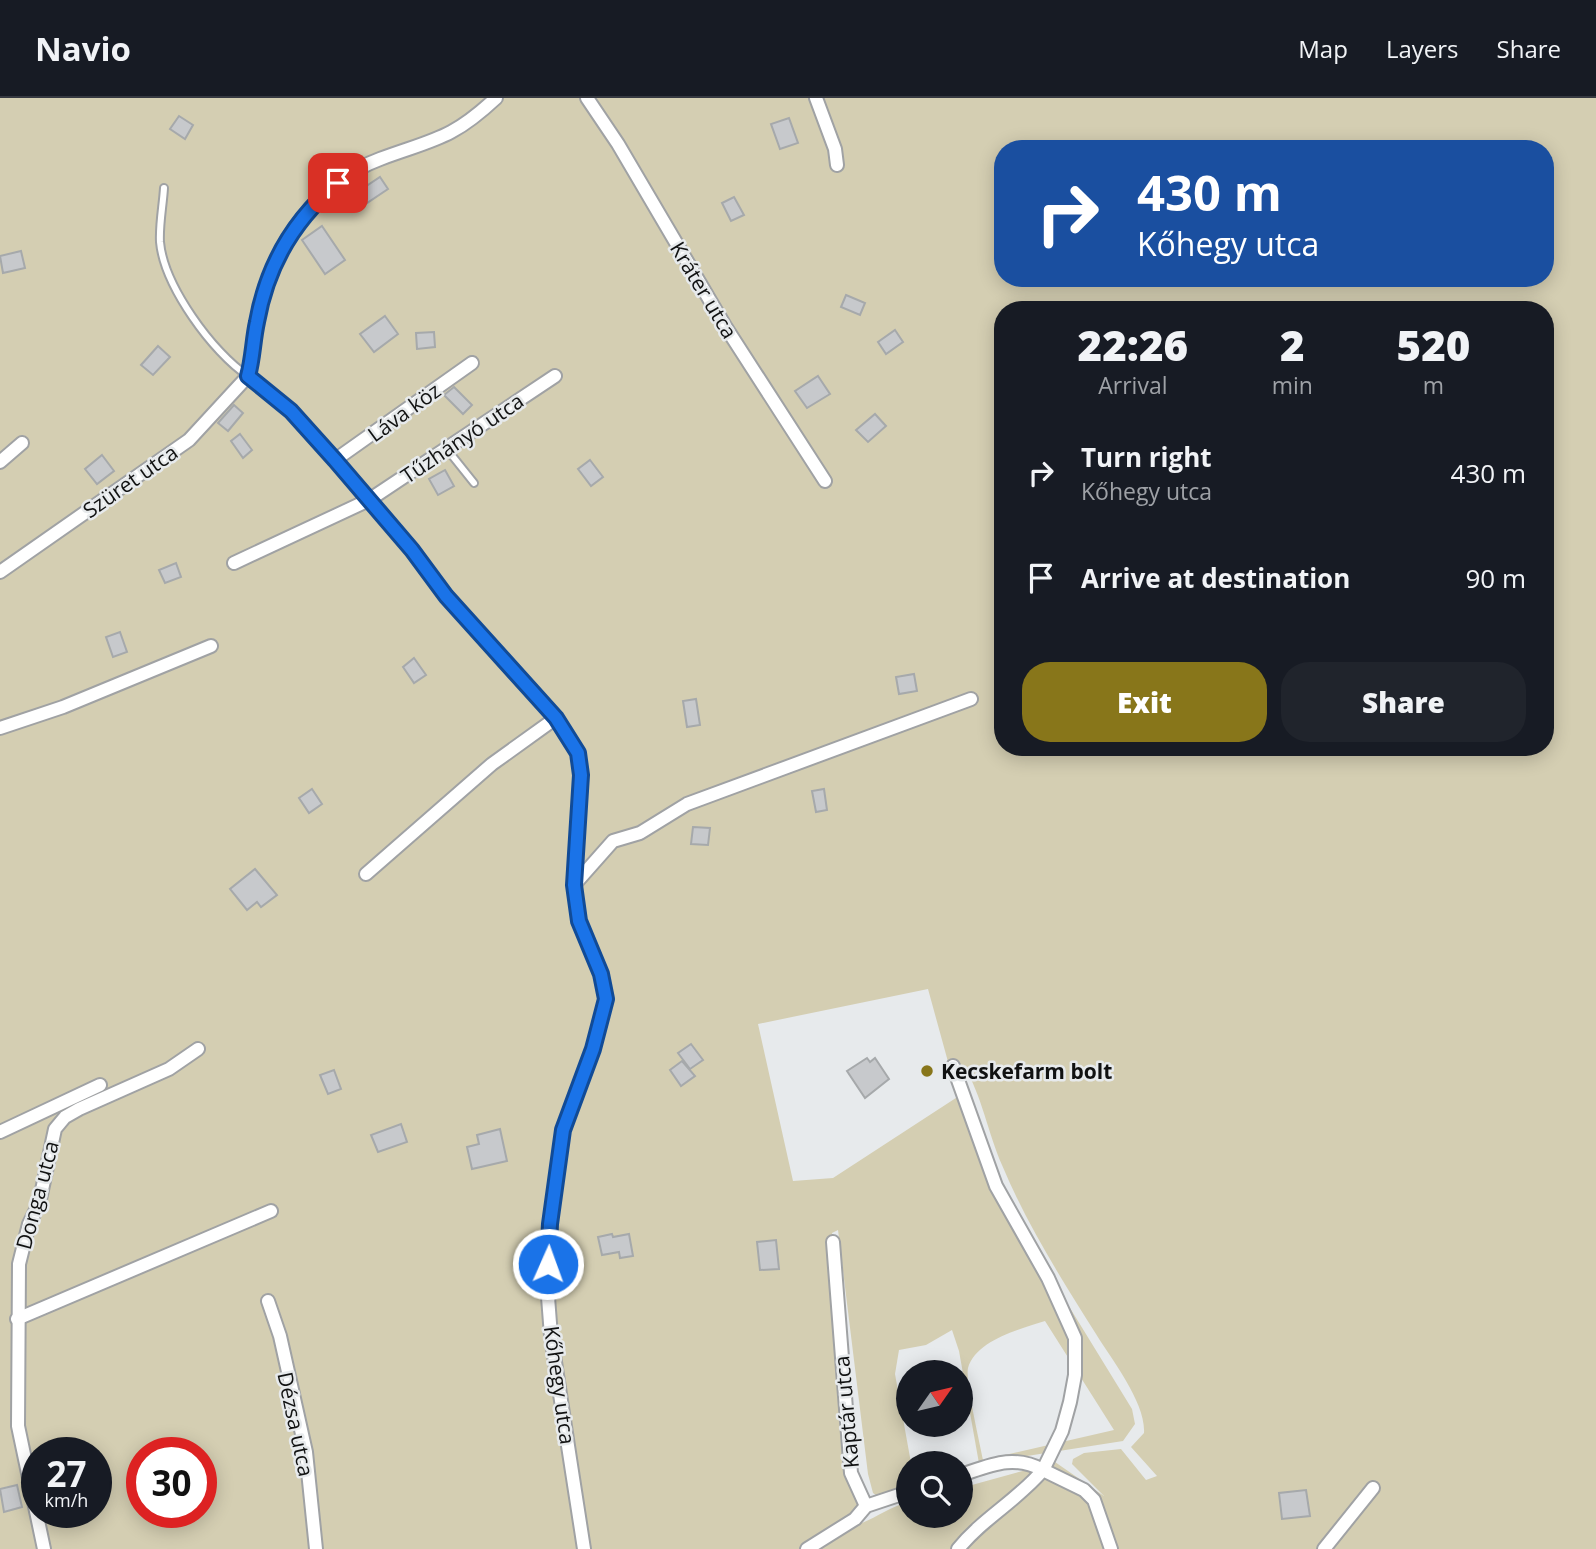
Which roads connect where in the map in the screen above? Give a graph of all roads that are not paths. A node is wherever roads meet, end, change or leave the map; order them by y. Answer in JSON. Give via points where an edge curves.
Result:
{"nodes":[{"id":1,"x":496,"y":98,"type":"edge"},
{"id":2,"x":587,"y":98,"type":"edge"},
{"id":3,"x":816,"y":98,"type":"edge"},
{"id":4,"x":837,"y":165,"type":"dead end"},
{"id":5,"x":164,"y":188,"type":"dead end"},
{"id":6,"x":472,"y":363,"type":"dead end"},
{"id":7,"x":248,"y":376,"type":"junction"},
{"id":8,"x":555,"y":376,"type":"dead end"},
{"id":9,"x":22,"y":443,"type":"dead end"},
{"id":10,"x":446,"y":448,"type":"junction"},
{"id":11,"x":335,"y":460,"type":"junction"},
{"id":12,"x":0,"y":462,"type":"edge"},
{"id":13,"x":825,"y":481,"type":"dead end"},
{"id":14,"x":474,"y":483,"type":"dead end"},
{"id":15,"x":369,"y":500,"type":"junction"},
{"id":16,"x":234,"y":563,"type":"dead end"},
{"id":17,"x":0,"y":572,"type":"edge"},
{"id":18,"x":211,"y":646,"type":"dead end"},
{"id":19,"x":971,"y":699,"type":"dead end"},
{"id":20,"x":556,"y":718,"type":"junction"},
{"id":21,"x":0,"y":728,"type":"edge"},
{"id":22,"x":366,"y":873,"type":"dead end"},
{"id":23,"x":574,"y":885,"type":"junction"},
{"id":24,"x":198,"y":1049,"type":"dead end"},
{"id":25,"x":953,"y":1066,"type":"dead end"},
{"id":26,"x":100,"y":1085,"type":"dead end"},
{"id":27,"x":76,"y":1103,"type":"junction"},
{"id":28,"x":0,"y":1132,"type":"edge"},
{"id":29,"x":271,"y":1211,"type":"dead end"},
{"id":30,"x":833,"y":1242,"type":"dead end"},
{"id":31,"x":268,"y":1301,"type":"dead end"},
{"id":32,"x":17,"y":1319,"type":"junction"},
{"id":33,"x":1043,"y":1470,"type":"junction"},
{"id":34,"x":973,"y":1471,"type":"edge"},
{"id":35,"x":1373,"y":1488,"type":"dead end"},
{"id":36,"x":896,"y":1496,"type":"edge"},
{"id":37,"x":866,"y":1506,"type":"junction"},
{"id":38,"x":44,"y":1549,"type":"edge"},
{"id":39,"x":316,"y":1549,"type":"edge"},
{"id":40,"x":584,"y":1549,"type":"edge"},
{"id":41,"x":807,"y":1549,"type":"edge"},
{"id":42,"x":958,"y":1549,"type":"edge"},
{"id":43,"x":1111,"y":1549,"type":"edge"},
{"id":44,"x":1324,"y":1549,"type":"edge"}],
"edges":[{"from":1,"to":7,"type":"street","via":[[449,136],[362,167],[318,199],[272,268]]},
{"from":2,"to":13,"type":"street","name":"Kráter utca","via":[[724,326]]},
{"from":3,"to":4,"type":"street"},
{"from":5,"to":7,"type":"lane","via":[[160,240],[174,284],[191,314]]},
{"from":6,"to":11,"type":"street","name":"Láva köz"},
{"from":7,"to":11,"type":"street","name":"Kőhegy utca","via":[[291,411]]},
{"from":7,"to":17,"type":"street","name":"Szüret utca","via":[[188,440]]},
{"from":8,"to":10,"type":"street","name":"Tűzhányó utca"},
{"from":9,"to":12,"type":"street"},
{"from":10,"to":14,"type":"lane"},
{"from":10,"to":15,"type":"street","name":"Tűzhányó utca"},
{"from":11,"to":15,"type":"street","name":"Kőhegy utca"},
{"from":15,"to":16,"type":"street","name":"Tűzhányó utca"},
{"from":15,"to":20,"type":"street","name":"Kőhegy utca","via":[[446,596]]},
{"from":18,"to":21,"type":"street"},
{"from":19,"to":23,"type":"street","via":[[687,804],[640,833],[613,841]]},
{"from":20,"to":22,"type":"street","via":[[492,764]]},
{"from":20,"to":23,"type":"street","name":"Kőhegy utca","via":[[578,753],[581,775]]},
{"from":23,"to":40,"type":"street","name":"Kőhegy utca","via":[[579,921],[606,999],[563,1130],[547,1284]]},
{"from":24,"to":27,"type":"street","name":"Donga utca","via":[[169,1069]]},
{"from":25,"to":33,"type":"street","via":[[996,1186],[1048,1278],[1075,1338],[1070,1402]]},
{"from":26,"to":27,"type":"street"},
{"from":27,"to":28,"type":"street"},
{"from":27,"to":32,"type":"street","name":"Donga utca","via":[[55,1129],[39,1204],[29,1224],[19,1264]]},
{"from":29,"to":32,"type":"street"},
{"from":30,"to":37,"type":"street","name":"Kaptár utca","via":[[849,1459],[854,1484]]},
{"from":31,"to":39,"type":"street","name":"Dézsa utca","via":[[306,1452]]},
{"from":32,"to":38,"type":"street","name":"Donga utca","via":[[18,1426]]},
{"from":33,"to":34,"type":"street","via":[[1029,1462],[1009,1460]]},
{"from":33,"to":42,"type":"street"},
{"from":33,"to":43,"type":"street","via":[[1084,1490],[1094,1500]]},
{"from":35,"to":44,"type":"street"},
{"from":36,"to":37,"type":"street"},
{"from":37,"to":41,"type":"street","via":[[855,1519]]}]}
